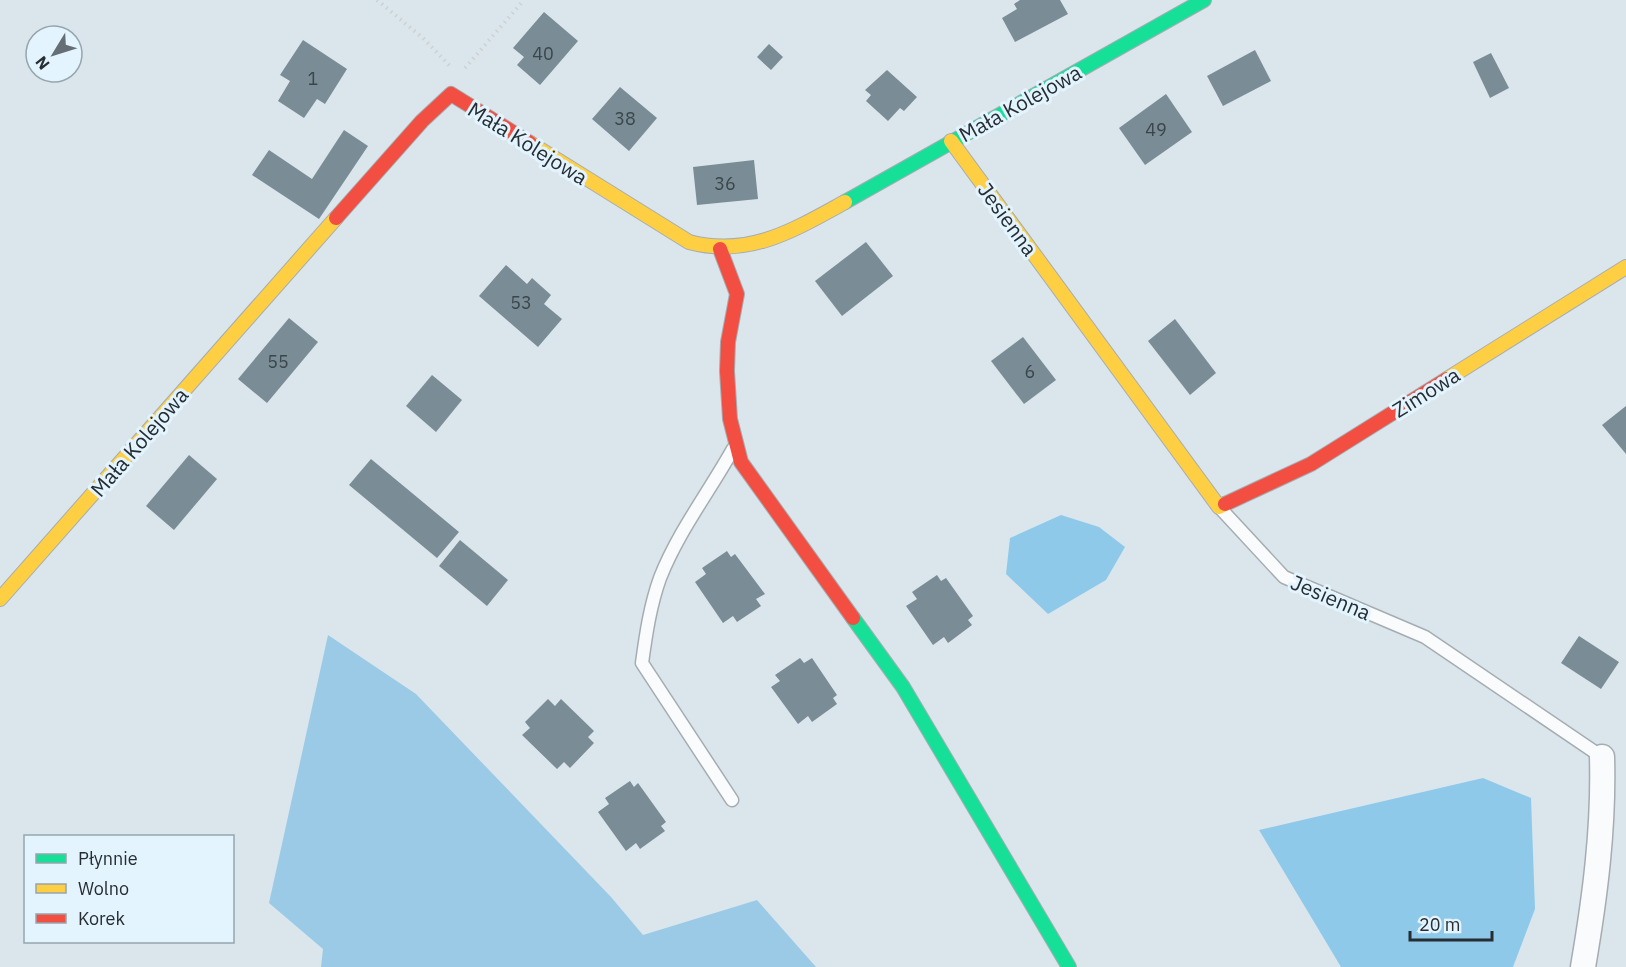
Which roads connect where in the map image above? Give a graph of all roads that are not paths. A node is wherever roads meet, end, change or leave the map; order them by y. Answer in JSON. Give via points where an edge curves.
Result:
{"nodes":[{"id":1,"x":1204,"y":0,"type":"edge"},
{"id":2,"x":951,"y":141,"type":"junction"},
{"id":3,"x":720,"y":249,"type":"junction"},
{"id":4,"x":1626,"y":267,"type":"edge"},
{"id":5,"x":735,"y":446,"type":"junction"},
{"id":6,"x":1220,"y":507,"type":"junction"},
{"id":7,"x":0,"y":599,"type":"edge"},
{"id":8,"x":1602,"y":757,"type":"joint"},
{"id":9,"x":732,"y":800,"type":"dead end"},
{"id":10,"x":1069,"y":967,"type":"edge"},
{"id":11,"x":1583,"y":967,"type":"edge"}],
"edges":[{"from":1,"to":2,"type":"street","name":"Mała Kolejowa"},
{"from":2,"to":3,"type":"street","name":"Mała Kolejowa","via":[[770,242]]},
{"from":2,"to":6,"type":"street","name":"Jesienna"},
{"from":3,"to":5,"type":"street","via":[[734,279],[737,302],[728,342]]},
{"from":3,"to":7,"type":"street","name":"Mała Kolejowa","via":[[689,242],[451,94]]},
{"from":4,"to":6,"type":"street","name":"Zimowa","via":[[1311,464]]},
{"from":5,"to":9,"type":"lane","via":[[696,507],[661,577],[648,620],[642,663]]},
{"from":5,"to":10,"type":"street","via":[[741,462],[903,687]]},
{"from":6,"to":8,"type":"lane","name":"Jesienna","via":[[1284,577],[1425,637]]},
{"from":8,"to":11,"type":"street","name":"Jesienna","via":[[1596,895]]}]}
